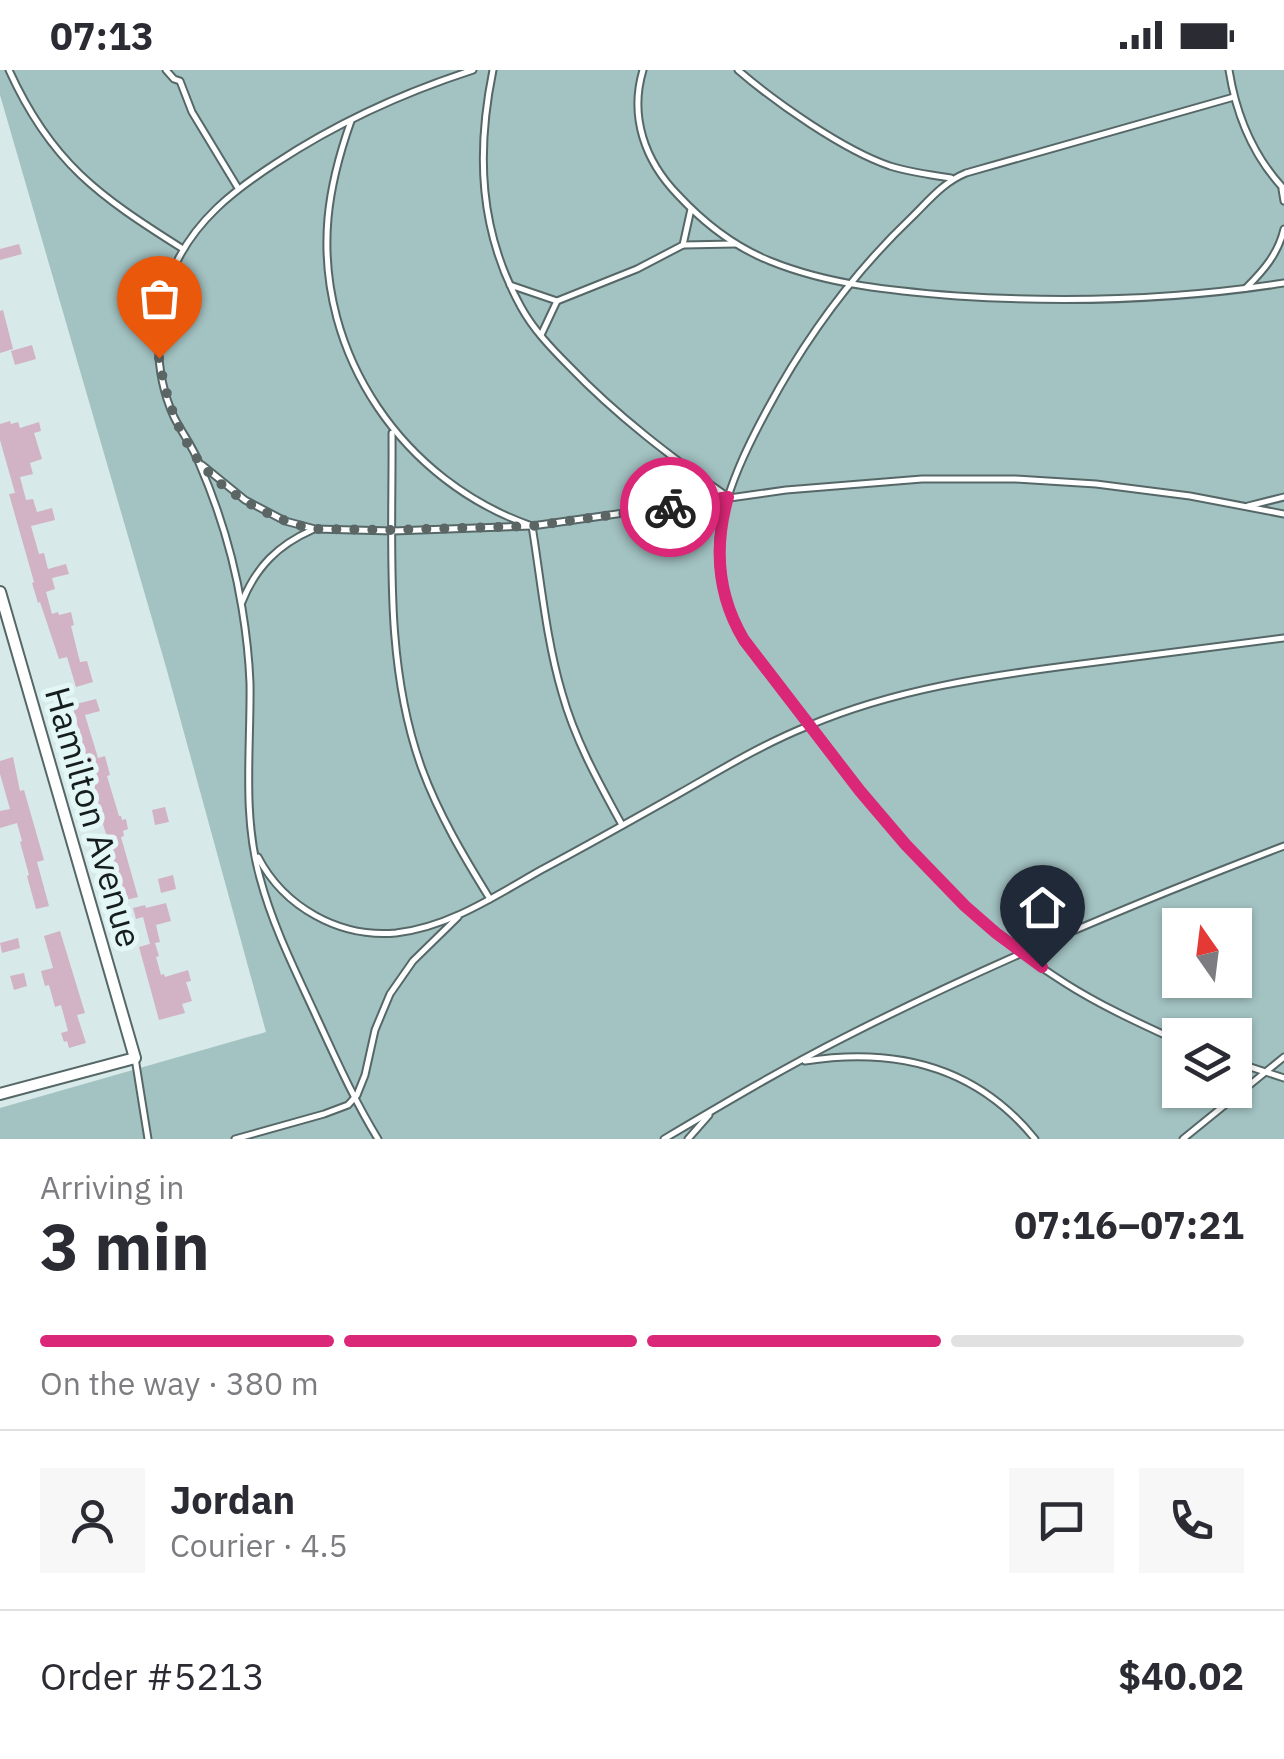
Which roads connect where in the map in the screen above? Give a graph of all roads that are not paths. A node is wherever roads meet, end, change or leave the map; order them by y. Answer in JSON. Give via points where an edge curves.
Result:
{"nodes":[{"id":1,"x":9,"y":70,"type":"edge"},
{"id":2,"x":166,"y":70,"type":"edge"},
{"id":3,"x":473,"y":70,"type":"edge"},
{"id":4,"x":492,"y":70,"type":"edge"},
{"id":5,"x":643,"y":70,"type":"edge"},
{"id":6,"x":738,"y":70,"type":"edge"},
{"id":7,"x":1229,"y":70,"type":"edge"},
{"id":8,"x":1234,"y":97,"type":"junction"},
{"id":9,"x":352,"y":118,"type":"junction"},
{"id":10,"x":954,"y":178,"type":"junction"},
{"id":11,"x":1282,"y":187,"type":"edge"},
{"id":12,"x":238,"y":188,"type":"junction"},
{"id":13,"x":1284,"y":201,"type":"edge"},
{"id":14,"x":691,"y":209,"type":"junction"},
{"id":15,"x":1284,"y":229,"type":"edge"},
{"id":16,"x":737,"y":244,"type":"junction"},
{"id":17,"x":683,"y":245,"type":"junction"},
{"id":18,"x":183,"y":249,"type":"junction"},
{"id":19,"x":850,"y":283,"type":"junction"},
{"id":20,"x":1284,"y":283,"type":"edge"},
{"id":21,"x":510,"y":285,"type":"junction"},
{"id":22,"x":1246,"y":288,"type":"junction"},
{"id":23,"x":557,"y":301,"type":"junction"},
{"id":24,"x":541,"y":336,"type":"junction"},
{"id":25,"x":392,"y":430,"type":"junction"},
{"id":26,"x":199,"y":461,"type":"junction"},
{"id":27,"x":728,"y":497,"type":"junction"},
{"id":28,"x":1284,"y":497,"type":"edge"},
{"id":29,"x":1245,"y":506,"type":"junction"},
{"id":30,"x":1284,"y":514,"type":"edge"},
{"id":31,"x":532,"y":526,"type":"junction"},
{"id":32,"x":314,"y":529,"type":"junction"},
{"id":33,"x":393,"y":530,"type":"junction"},
{"id":34,"x":0,"y":592,"type":"edge"},
{"id":35,"x":241,"y":605,"type":"junction"},
{"id":36,"x":1284,"y":638,"type":"edge"},
{"id":37,"x":809,"y":725,"type":"junction"},
{"id":38,"x":622,"y":826,"type":"junction"},
{"id":39,"x":1284,"y":846,"type":"edge"},
{"id":40,"x":254,"y":850,"type":"junction"},
{"id":41,"x":490,"y":899,"type":"junction"},
{"id":42,"x":460,"y":915,"type":"junction"},
{"id":43,"x":1023,"y":952,"type":"junction"},
{"id":44,"x":1162,"y":1033,"type":"edge"},
{"id":45,"x":1284,"y":1057,"type":"edge"},
{"id":46,"x":135,"y":1058,"type":"junction"},
{"id":47,"x":798,"y":1062,"type":"junction"},
{"id":48,"x":1252,"y":1068,"type":"edge"},
{"id":49,"x":1265,"y":1073,"type":"junction"},
{"id":50,"x":1284,"y":1078,"type":"edge"},
{"id":51,"x":0,"y":1094,"type":"edge"},
{"id":52,"x":355,"y":1099,"type":"junction"},
{"id":53,"x":714,"y":1110,"type":"junction"},
{"id":54,"x":148,"y":1139,"type":"edge"},
{"id":55,"x":235,"y":1139,"type":"edge"},
{"id":56,"x":378,"y":1139,"type":"edge"},
{"id":57,"x":664,"y":1139,"type":"edge"},
{"id":58,"x":688,"y":1139,"type":"edge"},
{"id":59,"x":1035,"y":1139,"type":"edge"},
{"id":60,"x":1183,"y":1139,"type":"edge"}],
"edges":[{"from":1,"to":18,"type":"lane","via":[[37,125],[72,168]]},
{"from":2,"to":12,"type":"lane","via":[[182,78],[192,112]]},
{"from":3,"to":9,"type":"lane"},
{"from":4,"to":21,"type":"lane","via":[[483,124],[484,187]]},
{"from":5,"to":14,"type":"lane","via":[[637,102],[642,139],[666,183]]},
{"from":6,"to":10,"type":"lane","via":[[868,156]]},
{"from":7,"to":8,"type":"lane"},
{"from":8,"to":10,"type":"lane"},
{"from":8,"to":11,"type":"lane","via":[[1256,151]]},
{"from":9,"to":12,"type":"lane"},
{"from":9,"to":25,"type":"lane","via":[[328,219],[332,296],[351,358]]},
{"from":10,"to":19,"type":"lane"},
{"from":11,"to":13,"type":"lane"},
{"from":12,"to":18,"type":"lane"},
{"from":14,"to":16,"type":"lane"},
{"from":14,"to":17,"type":"lane"},
{"from":15,"to":22,"type":"lane","via":[[1269,264]]},
{"from":16,"to":17,"type":"lane"},
{"from":16,"to":19,"type":"lane","via":[[792,269]]},
{"from":17,"to":23,"type":"lane"},
{"from":18,"to":26,"type":"lane","via":[[160,314],[159,358],[174,418]]},
{"from":19,"to":22,"type":"lane","via":[[1029,299]]},
{"from":19,"to":27,"type":"lane","via":[[791,367]]},
{"from":20,"to":22,"type":"lane"},
{"from":21,"to":23,"type":"lane"},
{"from":21,"to":24,"type":"lane"},
{"from":23,"to":24,"type":"lane"},
{"from":24,"to":27,"type":"lane","via":[[643,435]]},
{"from":25,"to":31,"type":"lane","via":[[466,494]]},
{"from":25,"to":33,"type":"lane"},
{"from":26,"to":32,"type":"lane","via":[[245,500]]},
{"from":26,"to":35,"type":"lane"},
{"from":27,"to":29,"type":"lane","via":[[884,481],[1015,479]]},
{"from":27,"to":31,"type":"lane"},
{"from":27,"to":37,"type":"lane","via":[[718,548],[730,612]]},
{"from":28,"to":29,"type":"lane"},
{"from":29,"to":30,"type":"lane"},
{"from":31,"to":33,"type":"lane"},
{"from":31,"to":38,"type":"lane","via":[[562,696]]},
{"from":32,"to":33,"type":"lane"},
{"from":32,"to":35,"type":"lane","via":[[266,560]]},
{"from":33,"to":41,"type":"lane","via":[[398,668],[409,724],[442,814]]},
{"from":34,"to":46,"type":"street","name":"Hamilton Avenue"},
{"from":35,"to":40,"type":"lane","via":[[250,678]]},
{"from":36,"to":37,"type":"lane","via":[[954,682]]},
{"from":37,"to":38,"type":"lane"},
{"from":37,"to":43,"type":"lane","via":[[906,845],[965,906]]},
{"from":38,"to":41,"type":"lane"},
{"from":39,"to":43,"type":"lane"},
{"from":40,"to":42,"type":"lane","via":[[279,888],[304,910],[355,932],[397,933]]},
{"from":40,"to":52,"type":"lane","via":[[288,955]]},
{"from":41,"to":42,"type":"lane"},
{"from":42,"to":52,"type":"lane","via":[[412,960],[390,994]]},
{"from":43,"to":44,"type":"lane","via":[[1061,981]]},
{"from":43,"to":47,"type":"lane"},
{"from":45,"to":49,"type":"lane"},
{"from":46,"to":51,"type":"street"},
{"from":46,"to":54,"type":"lane"},
{"from":47,"to":53,"type":"lane"},
{"from":47,"to":59,"type":"lane","via":[[868,1056],[926,1065],[982,1089]]},
{"from":48,"to":49,"type":"lane"},
{"from":49,"to":50,"type":"lane"},
{"from":49,"to":60,"type":"lane"},
{"from":52,"to":55,"type":"lane"},
{"from":52,"to":56,"type":"lane"},
{"from":53,"to":57,"type":"lane"},
{"from":53,"to":58,"type":"lane"}]}
